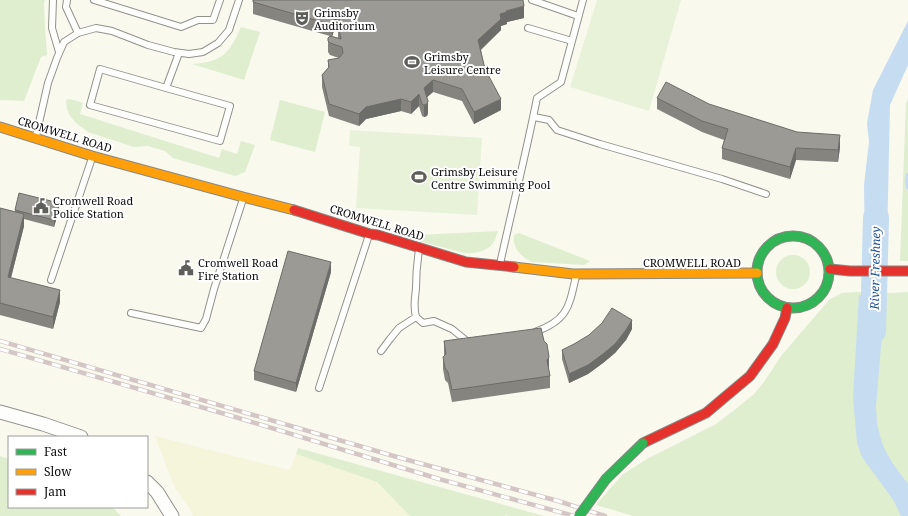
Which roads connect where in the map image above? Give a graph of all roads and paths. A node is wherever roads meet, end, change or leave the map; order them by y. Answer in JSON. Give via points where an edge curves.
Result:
{"nodes":[{"id":1,"x":53,"y":0,"type":"edge"},
{"id":2,"x":67,"y":0,"type":"edge"},
{"id":3,"x":94,"y":0,"type":"edge"},
{"id":4,"x":220,"y":0,"type":"edge"},
{"id":5,"x":239,"y":0,"type":"edge"},
{"id":6,"x":532,"y":0,"type":"edge"},
{"id":7,"x":583,"y":0,"type":"edge"},
{"id":8,"x":578,"y":16,"type":"junction"},
{"id":9,"x":528,"y":28,"type":"dead end"},
{"id":10,"x":78,"y":33,"type":"junction"},
{"id":11,"x":572,"y":41,"type":"junction"},
{"id":12,"x":59,"y":52,"type":"junction"},
{"id":13,"x":178,"y":52,"type":"junction"},
{"id":14,"x":166,"y":88,"type":"junction"},
{"id":15,"x":534,"y":117,"type":"junction"},
{"id":16,"x":0,"y":127,"type":"edge"},
{"id":17,"x":35,"y":137,"type":"junction"},
{"id":18,"x":92,"y":156,"type":"junction"},
{"id":19,"x":766,"y":194,"type":"dead end"},
{"id":20,"x":243,"y":197,"type":"junction"},
{"id":21,"x":370,"y":234,"type":"junction"},
{"id":22,"x":419,"y":248,"type":"junction"},
{"id":23,"x":500,"y":266,"type":"junction"},
{"id":24,"x":830,"y":270,"type":"junction"},
{"id":25,"x":904,"y":271,"type":"edge"},
{"id":26,"x":757,"y":273,"type":"junction"},
{"id":27,"x":577,"y":274,"type":"junction"},
{"id":28,"x":51,"y":280,"type":"dead end"},
{"id":29,"x":787,"y":308,"type":"junction"},
{"id":30,"x":131,"y":313,"type":"dead end"},
{"id":31,"x":416,"y":317,"type":"junction"},
{"id":32,"x":528,"y":333,"type":"edge"},
{"id":33,"x":476,"y":341,"type":"edge"},
{"id":34,"x":381,"y":351,"type":"dead end"},
{"id":35,"x":319,"y":388,"type":"dead end"},
{"id":36,"x":0,"y":412,"type":"edge"},
{"id":37,"x":79,"y":436,"type":"edge"},
{"id":38,"x":148,"y":483,"type":"edge"},
{"id":39,"x":172,"y":516,"type":"edge"},
{"id":40,"x":578,"y":516,"type":"edge"}],
"edges":[{"from":1,"to":12,"type":"lane","via":[[52,28]]},
{"from":2,"to":10,"type":"lane","via":[[66,7]]},
{"from":3,"to":4,"type":"lane","via":[[181,27],[198,20],[213,20]]},
{"from":5,"to":13,"type":"lane","via":[[229,30],[218,43],[203,52]]},
{"from":6,"to":8,"type":"lane"},
{"from":7,"to":8,"type":"lane"},
{"from":8,"to":11,"type":"lane"},
{"from":9,"to":11,"type":"lane"},
{"from":10,"to":12,"type":"lane","via":[[64,42]]},
{"from":10,"to":13,"type":"lane","via":[[96,28],[112,31],[148,45]]},
{"from":11,"to":15,"type":"lane","via":[[560,82],[537,98]]},
{"from":12,"to":17,"type":"lane","via":[[48,83]]},
{"from":13,"to":14,"type":"lane"},
{"from":14,"to":14,"type":"lane","via":[[230,106],[220,141],[90,105],[100,69]]},
{"from":15,"to":19,"type":"lane","via":[[549,120],[557,130]]},
{"from":15,"to":23,"type":"lane"},
{"from":16,"to":17,"type":"street","name":"CROMWELL ROAD"},
{"from":17,"to":18,"type":"street","name":"CROMWELL ROAD"},
{"from":18,"to":20,"type":"street","name":"CROMWELL ROAD"},
{"from":18,"to":28,"type":"lane"},
{"from":20,"to":21,"type":"street","name":"CROMWELL ROAD","via":[[296,210]]},
{"from":20,"to":30,"type":"lane","via":[[206,319],[201,328]]},
{"from":21,"to":22,"type":"street","name":"CROMWELL ROAD"},
{"from":21,"to":35,"type":"lane"},
{"from":22,"to":23,"type":"street","name":"CROMWELL ROAD","via":[[466,262]]},
{"from":22,"to":31,"type":"lane","via":[[414,306]]},
{"from":23,"to":27,"type":"street","name":"CROMWELL ROAD"},
{"from":24,"to":25,"type":"street"},
{"from":24,"to":26,"type":"street","name":"CROMWELL ROAD","via":[[826,257],[819,247],[797,236],[773,241],[758,261]]},
{"from":24,"to":29,"type":"street","via":[[822,294],[812,303],[800,308]]},
{"from":26,"to":27,"type":"street","name":"CROMWELL ROAD"},
{"from":26,"to":29,"type":"street","name":"CROMWELL ROAD","via":[[759,286],[766,296],[775,304]]},
{"from":27,"to":32,"type":"lane","via":[[570,303],[563,316],[552,326]]},
{"from":29,"to":40,"type":"street","bridge":true,"via":[[773,344],[750,376],[706,413],[643,443],[606,479]]},
{"from":31,"to":33,"type":"lane","via":[[423,323],[434,321],[452,329],[468,342]]},
{"from":31,"to":34,"type":"lane","via":[[399,328]]},
{"from":36,"to":37,"type":"street"},
{"from":38,"to":39,"type":"street"}]}
